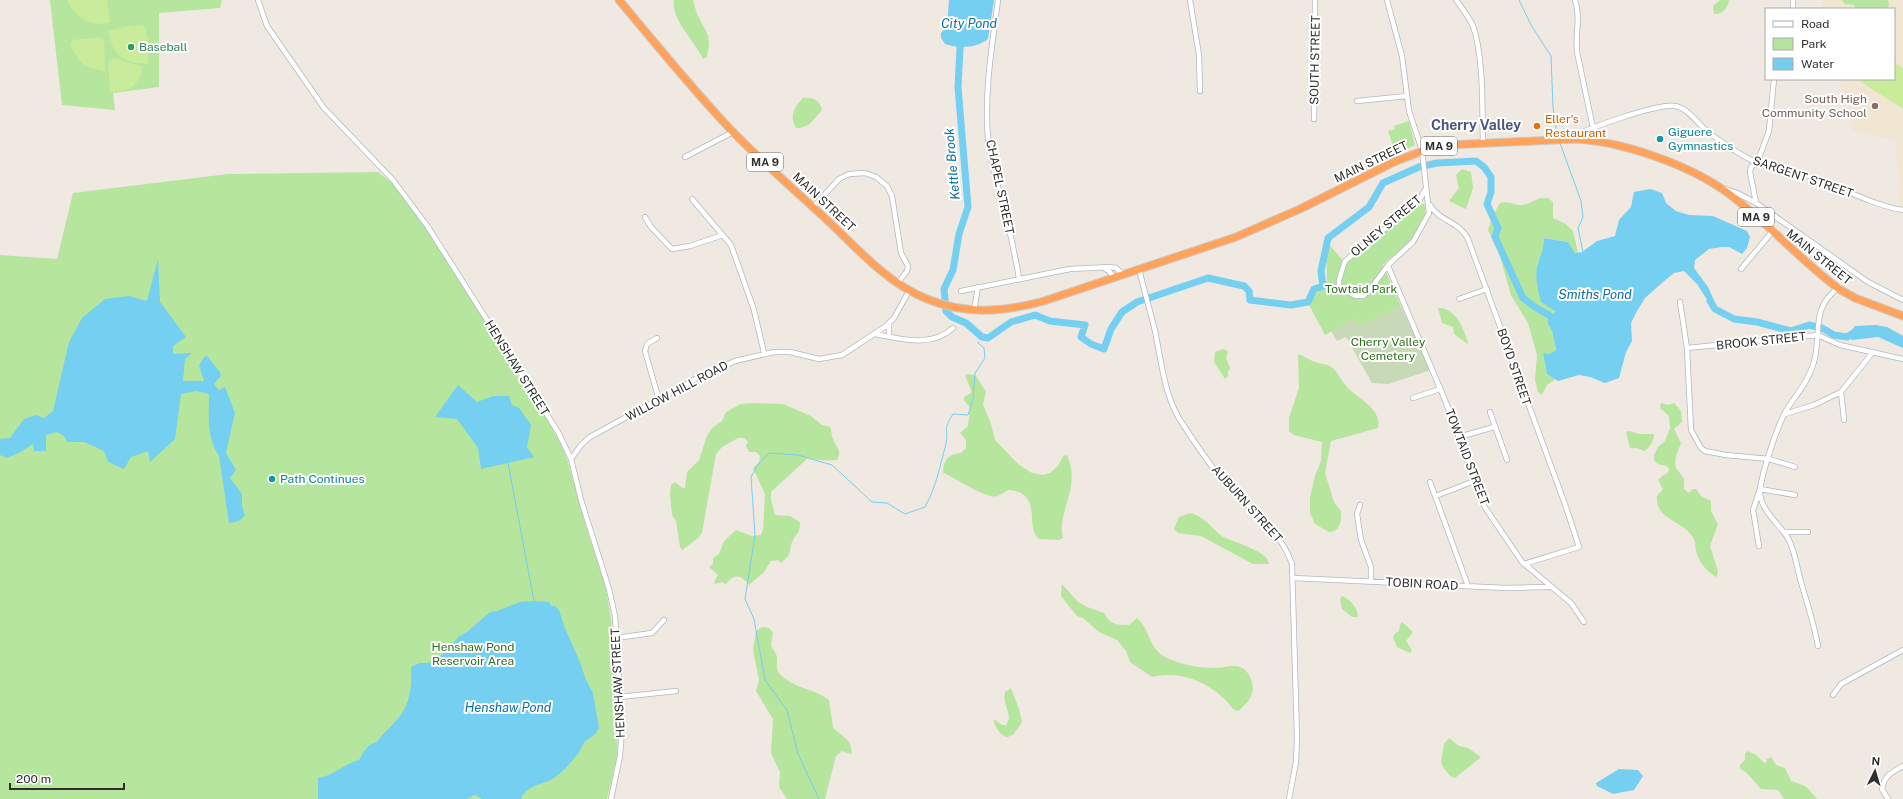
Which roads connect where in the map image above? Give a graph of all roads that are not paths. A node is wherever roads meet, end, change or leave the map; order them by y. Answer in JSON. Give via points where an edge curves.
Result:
{"nodes":[{"id":1,"x":258,"y":0,"type":"edge"},
{"id":2,"x":619,"y":0,"type":"edge"},
{"id":3,"x":998,"y":0,"type":"edge"},
{"id":4,"x":1190,"y":0,"type":"edge"},
{"id":5,"x":1315,"y":0,"type":"edge"},
{"id":6,"x":1387,"y":0,"type":"edge"},
{"id":7,"x":1456,"y":0,"type":"edge"},
{"id":8,"x":1575,"y":0,"type":"edge"},
{"id":9,"x":1774,"y":80,"type":"edge"},
{"id":10,"x":1200,"y":91,"type":"dead end"},
{"id":11,"x":1407,"y":96,"type":"junction"},
{"id":12,"x":1356,"y":101,"type":"dead end"},
{"id":13,"x":1314,"y":119,"type":"dead end"},
{"id":14,"x":1593,"y":127,"type":"junction"},
{"id":15,"x":733,"y":132,"type":"junction"},
{"id":16,"x":1560,"y":139,"type":"junction"},
{"id":17,"x":1596,"y":142,"type":"junction"},
{"id":18,"x":1483,"y":143,"type":"junction"},
{"id":19,"x":1422,"y":150,"type":"junction"},
{"id":20,"x":686,"y":157,"type":"dead end"},
{"id":21,"x":1757,"y":163,"type":"junction"},
{"id":22,"x":1719,"y":187,"type":"junction"},
{"id":23,"x":1426,"y":188,"type":"junction"},
{"id":24,"x":692,"y":199,"type":"dead end"},
{"id":25,"x":1429,"y":203,"type":"junction"},
{"id":26,"x":1756,"y":203,"type":"junction"},
{"id":27,"x":813,"y":206,"type":"junction"},
{"id":28,"x":1903,"y":210,"type":"edge"},
{"id":29,"x":645,"y":217,"type":"dead end"},
{"id":30,"x":1772,"y":232,"type":"junction"},
{"id":31,"x":723,"y":235,"type":"junction"},
{"id":32,"x":1388,"y":266,"type":"junction"},
{"id":33,"x":1102,"y":268,"type":"junction"},
{"id":34,"x":1139,"y":269,"type":"junction"},
{"id":35,"x":1741,"y":269,"type":"dead end"},
{"id":36,"x":1123,"y":274,"type":"junction"},
{"id":37,"x":1019,"y":278,"type":"junction"},
{"id":38,"x":1114,"y":278,"type":"junction"},
{"id":39,"x":897,"y":284,"type":"junction"},
{"id":40,"x":978,"y":287,"type":"junction"},
{"id":41,"x":1838,"y":288,"type":"junction"},
{"id":42,"x":1487,"y":289,"type":"junction"},
{"id":43,"x":909,"y":291,"type":"junction"},
{"id":44,"x":961,"y":291,"type":"dead end"},
{"id":45,"x":1459,"y":299,"type":"dead end"},
{"id":46,"x":1903,"y":300,"type":"edge"},
{"id":47,"x":1680,"y":302,"type":"dead end"},
{"id":48,"x":974,"y":311,"type":"junction"},
{"id":49,"x":1903,"y":316,"type":"edge"},
{"id":50,"x":889,"y":323,"type":"junction"},
{"id":51,"x":953,"y":328,"type":"dead end"},
{"id":52,"x":1818,"y":333,"type":"junction"},
{"id":53,"x":875,"y":334,"type":"junction"},
{"id":54,"x":889,"y":337,"type":"junction"},
{"id":55,"x":657,"y":338,"type":"dead end"},
{"id":56,"x":1687,"y":348,"type":"junction"},
{"id":57,"x":1873,"y":352,"type":"junction"},
{"id":58,"x":764,"y":353,"type":"junction"},
{"id":59,"x":1903,"y":359,"type":"edge"},
{"id":60,"x":1440,"y":387,"type":"junction"},
{"id":61,"x":1841,"y":392,"type":"junction"},
{"id":62,"x":1413,"y":398,"type":"dead end"},
{"id":63,"x":659,"y":400,"type":"junction"},
{"id":64,"x":1490,"y":412,"type":"dead end"},
{"id":65,"x":1785,"y":414,"type":"junction"},
{"id":66,"x":1844,"y":420,"type":"dead end"},
{"id":67,"x":1494,"y":426,"type":"junction"},
{"id":68,"x":1459,"y":437,"type":"junction"},
{"id":69,"x":1769,"y":458,"type":"junction"},
{"id":70,"x":571,"y":459,"type":"junction"},
{"id":71,"x":1507,"y":460,"type":"dead end"},
{"id":72,"x":1795,"y":467,"type":"dead end"},
{"id":73,"x":1474,"y":481,"type":"junction"},
{"id":74,"x":1430,"y":482,"type":"dead end"},
{"id":75,"x":1760,"y":489,"type":"junction"},
{"id":76,"x":1795,"y":495,"type":"dead end"},
{"id":77,"x":1436,"y":496,"type":"junction"},
{"id":78,"x":1360,"y":505,"type":"dead end"},
{"id":79,"x":1784,"y":532,"type":"junction"},
{"id":80,"x":1808,"y":532,"type":"dead end"},
{"id":81,"x":1759,"y":546,"type":"dead end"},
{"id":82,"x":1524,"y":564,"type":"junction"},
{"id":83,"x":1293,"y":578,"type":"junction"},
{"id":84,"x":1371,"y":582,"type":"junction"},
{"id":85,"x":1468,"y":586,"type":"junction"},
{"id":86,"x":1550,"y":587,"type":"junction"},
{"id":87,"x":664,"y":620,"type":"dead end"},
{"id":88,"x":1584,"y":622,"type":"dead end"},
{"id":89,"x":616,"y":638,"type":"junction"},
{"id":90,"x":1818,"y":646,"type":"dead end"},
{"id":91,"x":1903,"y":650,"type":"edge"},
{"id":92,"x":676,"y":691,"type":"dead end"},
{"id":93,"x":1833,"y":695,"type":"dead end"},
{"id":94,"x":620,"y":697,"type":"junction"},
{"id":95,"x":1903,"y":766,"type":"edge"},
{"id":96,"x":612,"y":799,"type":"edge"},
{"id":97,"x":1289,"y":799,"type":"edge"},
{"id":98,"x":1888,"y":799,"type":"edge"}],
"edges":[{"from":1,"to":70,"type":"street","name":"HENSHAW STREET","via":[[267,26],[324,108],[393,180],[428,226],[558,432]]},
{"from":2,"to":15,"type":"highway","name":"MAIN STREET","number":"MA 9"},
{"from":3,"to":37,"type":"street","name":"CHAPEL STREET","via":[[987,109],[988,140]]},
{"from":4,"to":10,"type":"street","via":[[1200,55]]},
{"from":5,"to":13,"type":"street","name":"SOUTH STREET"},
{"from":6,"to":11,"type":"street","via":[[1402,56]]},
{"from":7,"to":18,"type":"street","via":[[1471,22],[1475,33],[1481,68]]},
{"from":8,"to":14,"type":"street","via":[[1579,20],[1577,48]]},
{"from":9,"to":21,"type":"street","via":[[1769,131]]},
{"from":11,"to":12,"type":"street"},
{"from":11,"to":19,"type":"street"},
{"from":14,"to":16,"type":"street","name":"SARGENT STREET"},
{"from":14,"to":17,"type":"street"},
{"from":14,"to":21,"type":"street","name":"SARGENT STREET","via":[[1663,106],[1676,106],[1684,110],[1709,134]]},
{"from":15,"to":20,"type":"street"},
{"from":15,"to":27,"type":"highway","name":"MAIN STREET","number":"MA 9"},
{"from":16,"to":17,"type":"highway","name":"MAIN STREET","number":"MA 9"},
{"from":16,"to":18,"type":"highway","name":"MAIN STREET","number":"MA 9"},
{"from":17,"to":22,"type":"highway","name":"MAIN STREET","number":"MA 9","via":[[1618,146],[1675,164]]},
{"from":18,"to":19,"type":"highway","name":"MAIN STREET","number":"MA 9"},
{"from":19,"to":23,"type":"street"},
{"from":19,"to":34,"type":"highway","name":"MAIN STREET","number":"MA 9","via":[[1264,225]]},
{"from":21,"to":26,"type":"street","via":[[1749,174]]},
{"from":21,"to":28,"type":"street","name":"SARGENT STREET","via":[[1807,176],[1885,206]]},
{"from":22,"to":26,"type":"street","via":[[1738,193]]},
{"from":22,"to":30,"type":"highway","name":"MAIN STREET","number":"MA 9"},
{"from":23,"to":25,"type":"street"},
{"from":23,"to":32,"type":"street","name":"OLNEY STREET","via":[[1419,201],[1348,258],[1342,267],[1339,285],[1351,295],[1363,296]]},
{"from":24,"to":31,"type":"street"},
{"from":25,"to":32,"type":"street","name":"OLNEY STREET","via":[[1428,218],[1415,239]]},
{"from":25,"to":42,"type":"street","name":"BOYD STREET","via":[[1437,213],[1465,233]]},
{"from":26,"to":46,"type":"street","via":[[1862,278]]},
{"from":27,"to":39,"type":"highway","name":"MAIN STREET","number":"MA 9"},
{"from":27,"to":39,"type":"street","via":[[839,179],[848,174],[865,173],[881,180],[892,196],[901,253],[908,266]]},
{"from":29,"to":31,"type":"street","via":[[672,250]]},
{"from":30,"to":35,"type":"street"},
{"from":30,"to":41,"type":"highway","name":"MAIN STREET","number":"MA 9"},
{"from":31,"to":58,"type":"street","via":[[731,245],[749,294]]},
{"from":32,"to":60,"type":"street","name":"TOWTAID STREET"},
{"from":33,"to":36,"type":"street","via":[[1116,268]]},
{"from":33,"to":37,"type":"street","via":[[1070,269]]},
{"from":33,"to":38,"type":"street"},
{"from":34,"to":36,"type":"highway","name":"MAIN STREET","number":"MA 9"},
{"from":34,"to":83,"type":"street","name":"AUBURN STREET","via":[[1155,331],[1162,372],[1177,415],[1225,483],[1266,523],[1286,548],[1292,564]]},
{"from":36,"to":38,"type":"highway","name":"MAIN STREET","number":"MA 9"},
{"from":37,"to":40,"type":"street"},
{"from":38,"to":48,"type":"highway","name":"MAIN STREET","number":"MA 9","via":[[1021,308]]},
{"from":39,"to":43,"type":"highway","name":"MAIN STREET","number":"MA 9"},
{"from":40,"to":44,"type":"street"},
{"from":40,"to":48,"type":"street"},
{"from":41,"to":49,"type":"highway","name":"MAIN STREET","number":"MA 9","via":[[1855,298]]},
{"from":41,"to":52,"type":"street","via":[[1825,299],[1820,308]]},
{"from":42,"to":45,"type":"street"},
{"from":42,"to":82,"type":"street","name":"BOYD STREET","via":[[1579,547]]},
{"from":43,"to":48,"type":"highway","name":"MAIN STREET","number":"MA 9","via":[[946,305]]},
{"from":43,"to":50,"type":"street"},
{"from":47,"to":56,"type":"street"},
{"from":50,"to":53,"type":"street","name":"WILLOW HILL ROAD"},
{"from":50,"to":54,"type":"street"},
{"from":51,"to":54,"type":"street","via":[[944,335],[928,340],[912,341]]},
{"from":52,"to":56,"type":"street","name":"BROOK STREET"},
{"from":52,"to":57,"type":"street","name":"BROOK STREET","via":[[1835,344]]},
{"from":52,"to":65,"type":"street","via":[[1816,354],[1810,374]]},
{"from":53,"to":54,"type":"street"},
{"from":53,"to":58,"type":"street","name":"WILLOW HILL ROAD","via":[[845,353],[831,358],[785,352]]},
{"from":55,"to":63,"type":"street","via":[[647,344],[644,351]]},
{"from":56,"to":69,"type":"street","via":[[1691,430],[1702,449],[1742,457]]},
{"from":57,"to":59,"type":"street","name":"BROOK STREET"},
{"from":57,"to":61,"type":"street"},
{"from":58,"to":63,"type":"street","name":"WILLOW HILL ROAD","via":[[727,364]]},
{"from":60,"to":62,"type":"street"},
{"from":60,"to":68,"type":"street","name":"TOWTAID STREET"},
{"from":61,"to":65,"type":"street","via":[[1814,406]]},
{"from":61,"to":66,"type":"street"},
{"from":63,"to":70,"type":"street","name":"WILLOW HILL ROAD","via":[[590,437]]},
{"from":64,"to":67,"type":"street"},
{"from":65,"to":69,"type":"street"},
{"from":67,"to":68,"type":"street"},
{"from":67,"to":71,"type":"street"},
{"from":68,"to":73,"type":"street","name":"TOWTAID STREET"},
{"from":69,"to":72,"type":"street"},
{"from":69,"to":75,"type":"street"},
{"from":70,"to":89,"type":"street","name":"HENSHAW STREET","via":[[580,500],[609,589]]},
{"from":73,"to":77,"type":"street"},
{"from":73,"to":82,"type":"street","name":"TOWTAID STREET","via":[[1488,512]]},
{"from":74,"to":77,"type":"street"},
{"from":75,"to":76,"type":"street"},
{"from":75,"to":79,"type":"street","via":[[1762,503]]},
{"from":75,"to":81,"type":"street","via":[[1753,510]]},
{"from":77,"to":85,"type":"street"},
{"from":78,"to":84,"type":"street","via":[[1357,514],[1361,540],[1371,566]]},
{"from":79,"to":80,"type":"street"},
{"from":79,"to":90,"type":"street","via":[[1793,550]]},
{"from":82,"to":86,"type":"street","name":"TOWTAID STREET"},
{"from":83,"to":84,"type":"street","name":"TOBIN ROAD"},
{"from":83,"to":97,"type":"street","name":"AUBURN STREET","via":[[1297,740]]},
{"from":84,"to":85,"type":"street","name":"TOBIN ROAD"},
{"from":85,"to":86,"type":"street","name":"TOBIN ROAD"},
{"from":86,"to":88,"type":"street","name":"TOWTAID STREET","via":[[1571,603]]},
{"from":87,"to":89,"type":"street","via":[[652,633]]},
{"from":89,"to":94,"type":"street","name":"HENSHAW STREET"},
{"from":91,"to":93,"type":"street","via":[[1841,684]]},
{"from":92,"to":94,"type":"street"},
{"from":94,"to":96,"type":"street","name":"HENSHAW STREET","via":[[622,742]]},
{"from":95,"to":98,"type":"street","via":[[1884,780],[1882,789]]}]}
